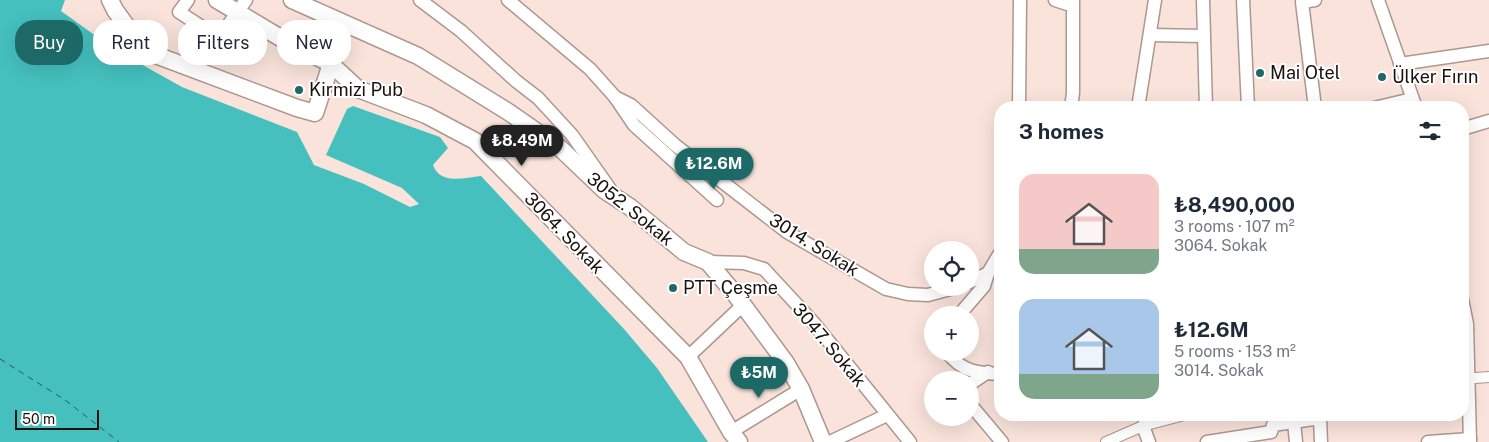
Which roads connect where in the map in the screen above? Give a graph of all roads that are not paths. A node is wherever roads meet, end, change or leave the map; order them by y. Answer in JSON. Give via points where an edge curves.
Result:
{"nodes":[{"id":1,"x":110,"y":0,"type":"edge"},
{"id":2,"x":188,"y":0,"type":"edge"},
{"id":3,"x":217,"y":0,"type":"edge"},
{"id":4,"x":292,"y":0,"type":"edge"},
{"id":5,"x":420,"y":0,"type":"edge"},
{"id":6,"x":508,"y":0,"type":"edge"},
{"id":7,"x":1020,"y":0,"type":"edge"},
{"id":8,"x":1055,"y":0,"type":"edge"},
{"id":9,"x":1072,"y":0,"type":"edge"},
{"id":10,"x":1156,"y":0,"type":"edge"},
{"id":11,"x":1203,"y":0,"type":"edge"},
{"id":12,"x":1242,"y":0,"type":"edge"},
{"id":13,"x":1378,"y":0,"type":"edge"},
{"id":14,"x":1308,"y":1,"type":"edge"},
{"id":15,"x":242,"y":6,"type":"edge"},
{"id":16,"x":277,"y":29,"type":"edge"},
{"id":17,"x":1151,"y":35,"type":"junction"},
{"id":18,"x":1203,"y":36,"type":"junction"},
{"id":19,"x":1489,"y":51,"type":"edge"},
{"id":20,"x":1400,"y":64,"type":"junction"},
{"id":21,"x":331,"y":65,"type":"edge"},
{"id":22,"x":332,"y":65,"type":"edge"},
{"id":23,"x":614,"y":97,"type":"junction"},
{"id":24,"x":1018,"y":101,"type":"edge"},
{"id":25,"x":1072,"y":101,"type":"edge"},
{"id":26,"x":1139,"y":101,"type":"edge"},
{"id":27,"x":1206,"y":101,"type":"edge"},
{"id":28,"x":1248,"y":101,"type":"edge"},
{"id":29,"x":1315,"y":101,"type":"edge"},
{"id":30,"x":1413,"y":101,"type":"edge"},
{"id":31,"x":1489,"y":121,"type":"edge"},
{"id":32,"x":1469,"y":127,"type":"edge"},
{"id":33,"x":616,"y":198,"type":"junction"},
{"id":34,"x":717,"y":200,"type":"dead end"},
{"id":35,"x":708,"y":262,"type":"junction"},
{"id":36,"x":994,"y":263,"type":"edge"},
{"id":37,"x":988,"y":273,"type":"junction"},
{"id":38,"x":979,"y":278,"type":"edge"},
{"id":39,"x":924,"y":295,"type":"edge"},
{"id":40,"x":742,"y":305,"type":"junction"},
{"id":41,"x":967,"y":306,"type":"edge"},
{"id":42,"x":688,"y":357,"type":"junction"},
{"id":43,"x":955,"y":361,"type":"edge"},
{"id":44,"x":994,"y":373,"type":"edge"},
{"id":45,"x":1489,"y":377,"type":"edge"},
{"id":46,"x":1469,"y":379,"type":"edge"},
{"id":47,"x":979,"y":380,"type":"edge"},
{"id":48,"x":801,"y":389,"type":"junction"},
{"id":49,"x":979,"y":415,"type":"edge"},
{"id":50,"x":888,"y":416,"type":"junction"},
{"id":51,"x":1162,"y":421,"type":"edge"},
{"id":52,"x":1300,"y":421,"type":"edge"},
{"id":53,"x":1320,"y":421,"type":"edge"},
{"id":54,"x":1468,"y":421,"type":"edge"},
{"id":55,"x":1294,"y":422,"type":"junction"},
{"id":56,"x":1143,"y":426,"type":"junction"},
{"id":57,"x":735,"y":437,"type":"edge"},
{"id":58,"x":906,"y":441,"type":"edge"},
{"id":59,"x":1470,"y":441,"type":"edge"},
{"id":60,"x":823,"y":442,"type":"edge"},
{"id":61,"x":830,"y":442,"type":"edge"},
{"id":62,"x":1002,"y":442,"type":"edge"},
{"id":63,"x":1106,"y":442,"type":"edge"},
{"id":64,"x":1149,"y":442,"type":"edge"},
{"id":65,"x":1208,"y":442,"type":"edge"},
{"id":66,"x":1296,"y":442,"type":"edge"},
{"id":67,"x":1321,"y":442,"type":"edge"},
{"id":68,"x":1428,"y":442,"type":"edge"}],
"edges":[{"from":1,"to":21,"type":"street","via":[[128,28],[152,54],[297,108],[315,113]]},
{"from":2,"to":15,"type":"street","via":[[179,12],[219,38]]},
{"from":3,"to":15,"type":"street","name":"3064. Sokak"},
{"from":4,"to":33,"type":"street","name":"3052. Sokak","via":[[418,56],[560,148]]},
{"from":5,"to":33,"type":"street","via":[[538,98],[572,135]]},
{"from":6,"to":23,"type":"street","name":"3014. Sokak","via":[[590,69]]},
{"from":7,"to":24,"type":"street"},
{"from":8,"to":9,"type":"street","via":[[1067,4]]},
{"from":9,"to":25,"type":"street"},
{"from":10,"to":17,"type":"street"},
{"from":11,"to":18,"type":"street"},
{"from":12,"to":28,"type":"street"},
{"from":13,"to":20,"type":"street"},
{"from":14,"to":29,"type":"street"},
{"from":15,"to":16,"type":"street","name":"3064. Sokak"},
{"from":17,"to":18,"type":"street"},
{"from":17,"to":26,"type":"street"},
{"from":18,"to":27,"type":"street"},
{"from":19,"to":20,"type":"street"},
{"from":20,"to":30,"type":"street"},
{"from":22,"to":42,"type":"street","name":"3064. Sokak","via":[[358,89],[426,115],[476,142]]},
{"from":23,"to":34,"type":"street","via":[[634,125]]},
{"from":23,"to":39,"type":"street","name":"3014. Sokak","via":[[631,105],[675,145],[787,232],[886,289]]},
{"from":31,"to":32,"type":"street"},
{"from":33,"to":35,"type":"street","name":"3052. Sokak","via":[[684,252]]},
{"from":35,"to":40,"type":"street","name":"3052. Sokak"},
{"from":35,"to":50,"type":"street","name":"3047. Sokak","via":[[744,263],[764,269],[813,322]]},
{"from":36,"to":37,"type":"street"},
{"from":37,"to":38,"type":"street"},
{"from":37,"to":41,"type":"street","via":[[984,286]]},
{"from":40,"to":42,"type":"street"},
{"from":40,"to":48,"type":"street","name":"3052. Sokak","via":[[786,363]]},
{"from":42,"to":57,"type":"street","name":"3064. Sokak"},
{"from":43,"to":44,"type":"street","via":[[971,372]]},
{"from":44,"to":47,"type":"street"},
{"from":45,"to":46,"type":"street"},
{"from":48,"to":57,"type":"street"},
{"from":48,"to":60,"type":"street","name":"3052. Sokak"},
{"from":49,"to":62,"type":"street"},
{"from":50,"to":58,"type":"street","name":"3047. Sokak"},
{"from":50,"to":61,"type":"street"},
{"from":51,"to":56,"type":"street"},
{"from":52,"to":55,"type":"street"},
{"from":53,"to":67,"type":"street"},
{"from":54,"to":59,"type":"street"},
{"from":55,"to":65,"type":"street","via":[[1274,425],[1270,432]]},
{"from":55,"to":66,"type":"street"},
{"from":56,"to":63,"type":"street"},
{"from":56,"to":64,"type":"street"},
{"from":59,"to":68,"type":"street"}]}
